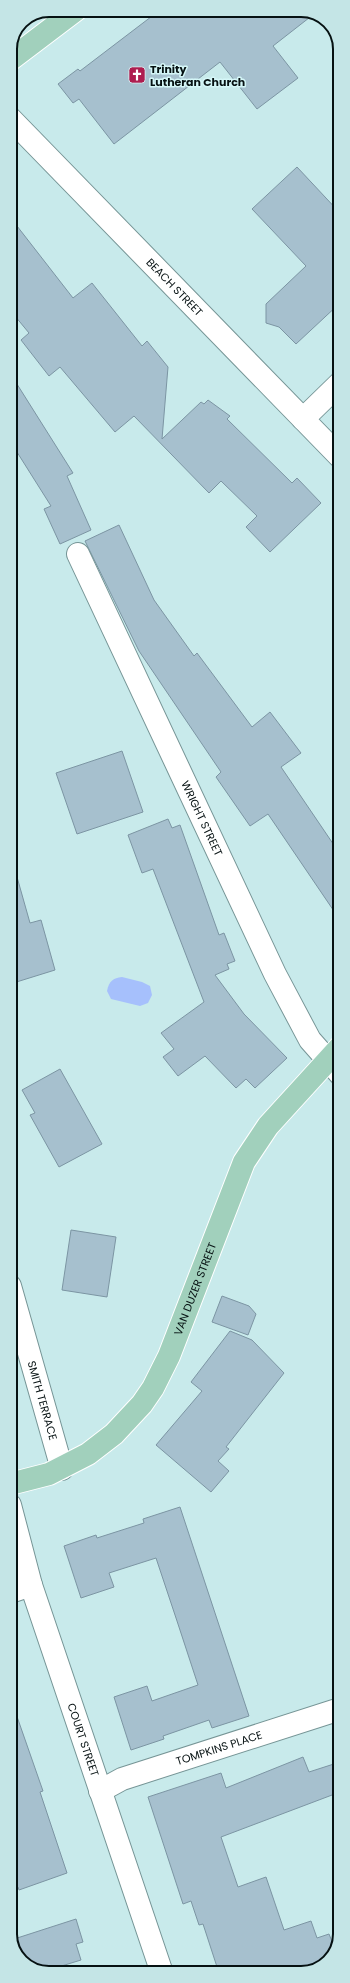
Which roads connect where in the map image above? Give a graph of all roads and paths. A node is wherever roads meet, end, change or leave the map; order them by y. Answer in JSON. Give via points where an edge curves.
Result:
{"nodes":[{"id":1,"x":67,"y":17,"type":"edge"},
{"id":2,"x":17,"y":55,"type":"edge"},
{"id":3,"x":17,"y":125,"type":"edge"},
{"id":4,"x":333,"y":390,"type":"edge"},
{"id":5,"x":303,"y":419,"type":"junction"},
{"id":6,"x":333,"y":449,"type":"edge"},
{"id":7,"x":78,"y":554,"type":"dead end"},
{"id":8,"x":333,"y":1059,"type":"edge"},
{"id":9,"x":333,"y":1064,"type":"edge"},
{"id":10,"x":17,"y":1311,"type":"edge"},
{"id":11,"x":62,"y":1469,"type":"junction"},
{"id":12,"x":17,"y":1483,"type":"edge"},
{"id":13,"x":17,"y":1532,"type":"edge"},
{"id":14,"x":31,"y":1585,"type":"junction"},
{"id":15,"x":17,"y":1590,"type":"edge"},
{"id":16,"x":333,"y":1711,"type":"edge"},
{"id":17,"x":100,"y":1791,"type":"junction"},
{"id":18,"x":160,"y":1966,"type":"edge"}],
"edges":[{"from":1,"to":2,"type":"main road"},
{"from":3,"to":5,"type":"street","name":"BEACH STREET"},
{"from":4,"to":5,"type":"street"},
{"from":5,"to":6,"type":"street","name":"BEACH STREET"},
{"from":7,"to":8,"type":"street","name":"WRIGHT STREET","via":[[275,974],[310,1040]]},
{"from":9,"to":11,"type":"main road","name":"VAN DUZER STREET","via":[[268,1126],[244,1162],[178,1336],[153,1388],[114,1434],[88,1454]]},
{"from":10,"to":11,"type":"street","name":"SMITH TERRACE"},
{"from":11,"to":12,"type":"main road","name":"VAN DUZER STREET"},
{"from":13,"to":14,"type":"street","name":"COURT STREET"},
{"from":14,"to":15,"type":"street"},
{"from":14,"to":17,"type":"street","name":"COURT STREET"},
{"from":16,"to":17,"type":"street","name":"TOMPKINS PLACE","via":[[122,1779]]},
{"from":17,"to":18,"type":"street","name":"COURT STREET"}]}
